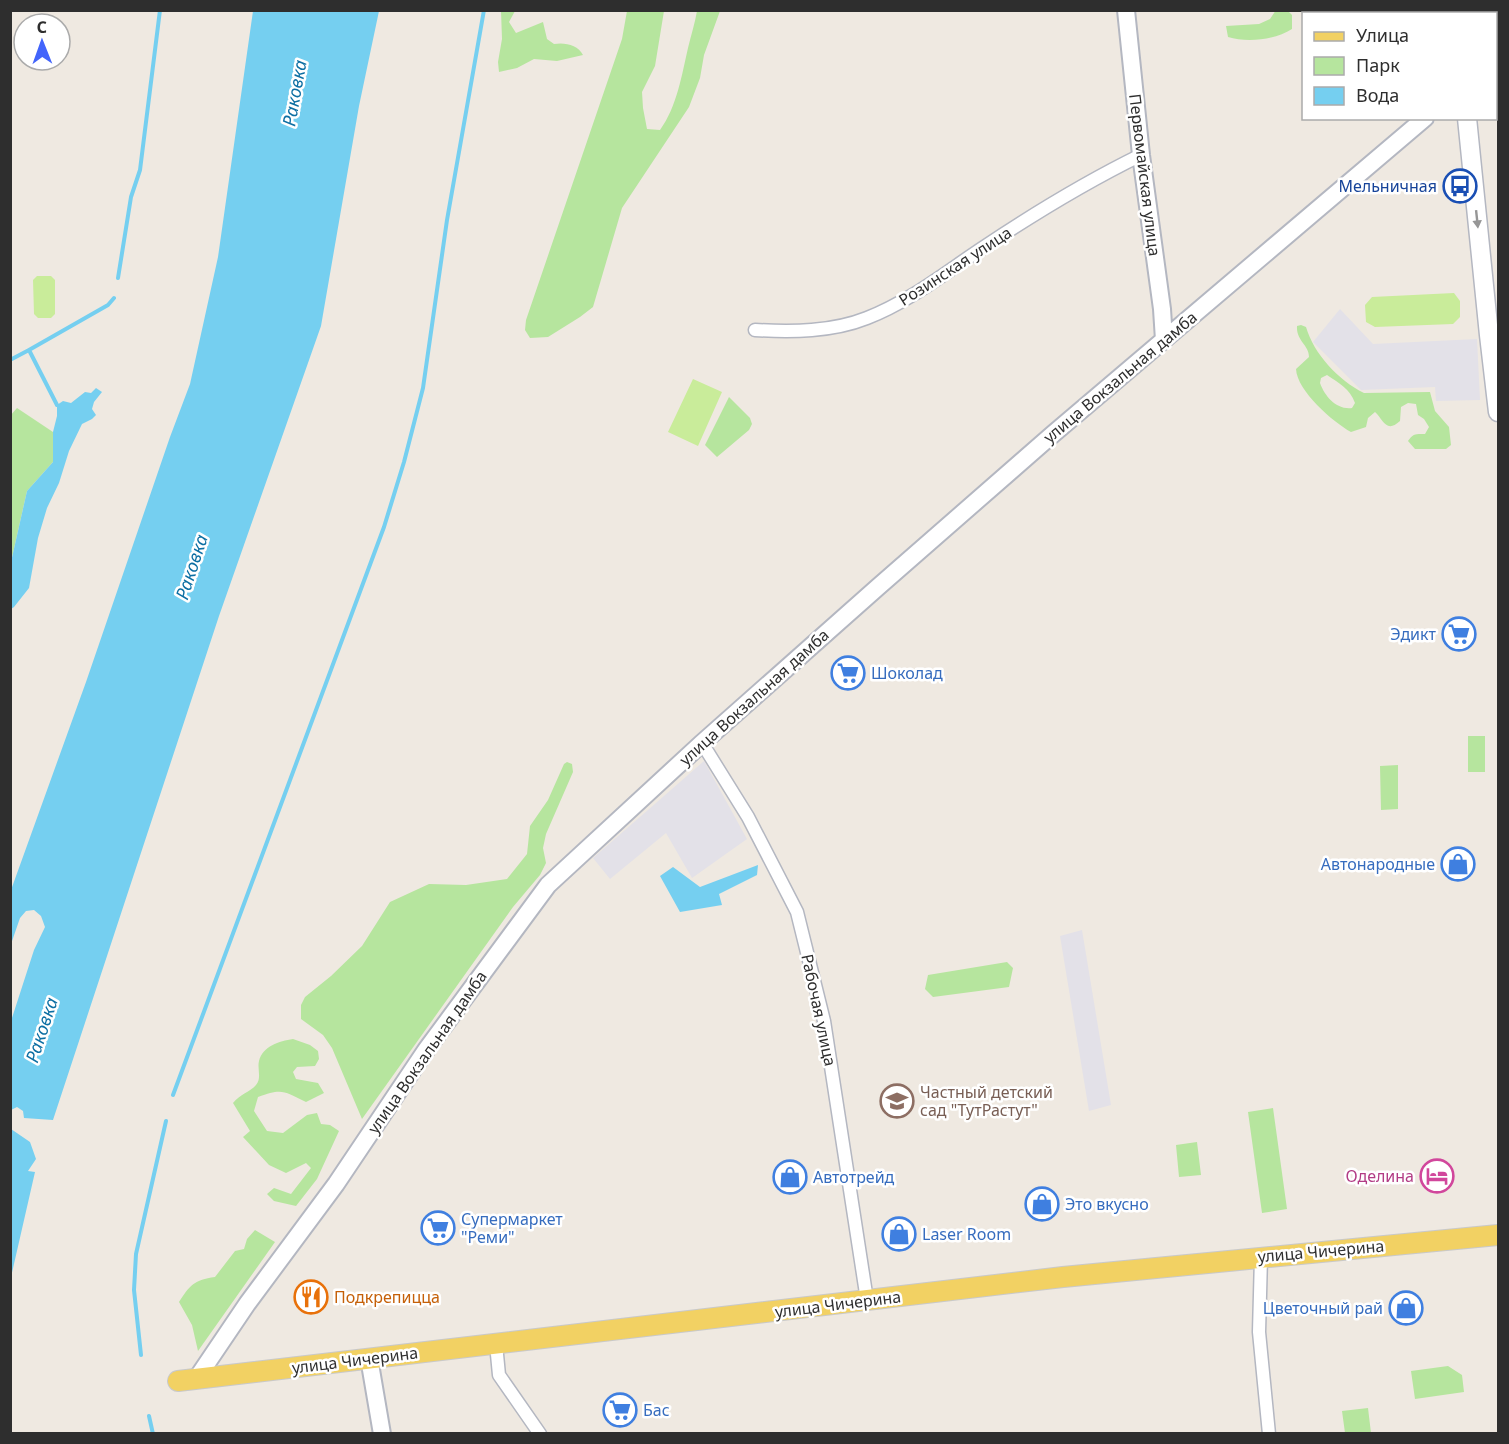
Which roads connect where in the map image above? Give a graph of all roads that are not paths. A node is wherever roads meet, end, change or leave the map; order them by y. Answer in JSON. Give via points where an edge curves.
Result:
{"nodes":[{"id":1,"x":1126,"y":10,"type":"edge"},
{"id":2,"x":1423,"y":120,"type":"edge"},
{"id":3,"x":1467,"y":120,"type":"edge"},
{"id":4,"x":1141,"y":155,"type":"junction"},
{"id":5,"x":755,"y":330,"type":"dead end"},
{"id":6,"x":1164,"y":340,"type":"junction"},
{"id":7,"x":1498,"y":412,"type":"edge"},
{"id":8,"x":702,"y":743,"type":"junction"},
{"id":9,"x":1498,"y":1235,"type":"edge"},
{"id":10,"x":1261,"y":1257,"type":"junction"},
{"id":11,"x":867,"y":1300,"type":"junction"},
{"id":12,"x":496,"y":1344,"type":"junction"},
{"id":13,"x":369,"y":1358,"type":"junction"},
{"id":14,"x":188,"y":1380,"type":"joint"},
{"id":15,"x":382,"y":1434,"type":"edge"},
{"id":16,"x":540,"y":1434,"type":"edge"},
{"id":17,"x":1269,"y":1434,"type":"edge"}],
"edges":[{"from":1,"to":4,"type":"street","name":"Первомайская улица"},
{"from":2,"to":6,"type":"street","name":"улица Вокзальная дамба"},
{"from":3,"to":7,"type":"main road","one_way":true},
{"from":4,"to":5,"type":"street","name":"Розинская улица","via":[[1038,211],[894,306],[866,319],[789,332]]},
{"from":4,"to":6,"type":"street","name":"Первомайская улица"},
{"from":6,"to":8,"type":"street","name":"улица Вокзальная дамба"},
{"from":8,"to":11,"type":"street","name":"Рабочая улица","via":[[754,827],[797,912],[824,1021]]},
{"from":8,"to":14,"type":"street","name":"улица Вокзальная дамба","via":[[548,885],[426,1050],[336,1184]]},
{"from":9,"to":10,"type":"main road","name":"улица Чичерина"},
{"from":10,"to":11,"type":"main road","name":"улица Чичерина"},
{"from":10,"to":17,"type":"street","via":[[1258,1332]]},
{"from":11,"to":12,"type":"main road","name":"улица Чичерина"},
{"from":12,"to":13,"type":"main road","name":"улица Чичерина"},
{"from":12,"to":16,"type":"street","via":[[499,1375]]},
{"from":13,"to":14,"type":"main road","name":"улица Чичерина"},
{"from":13,"to":15,"type":"street"}]}
